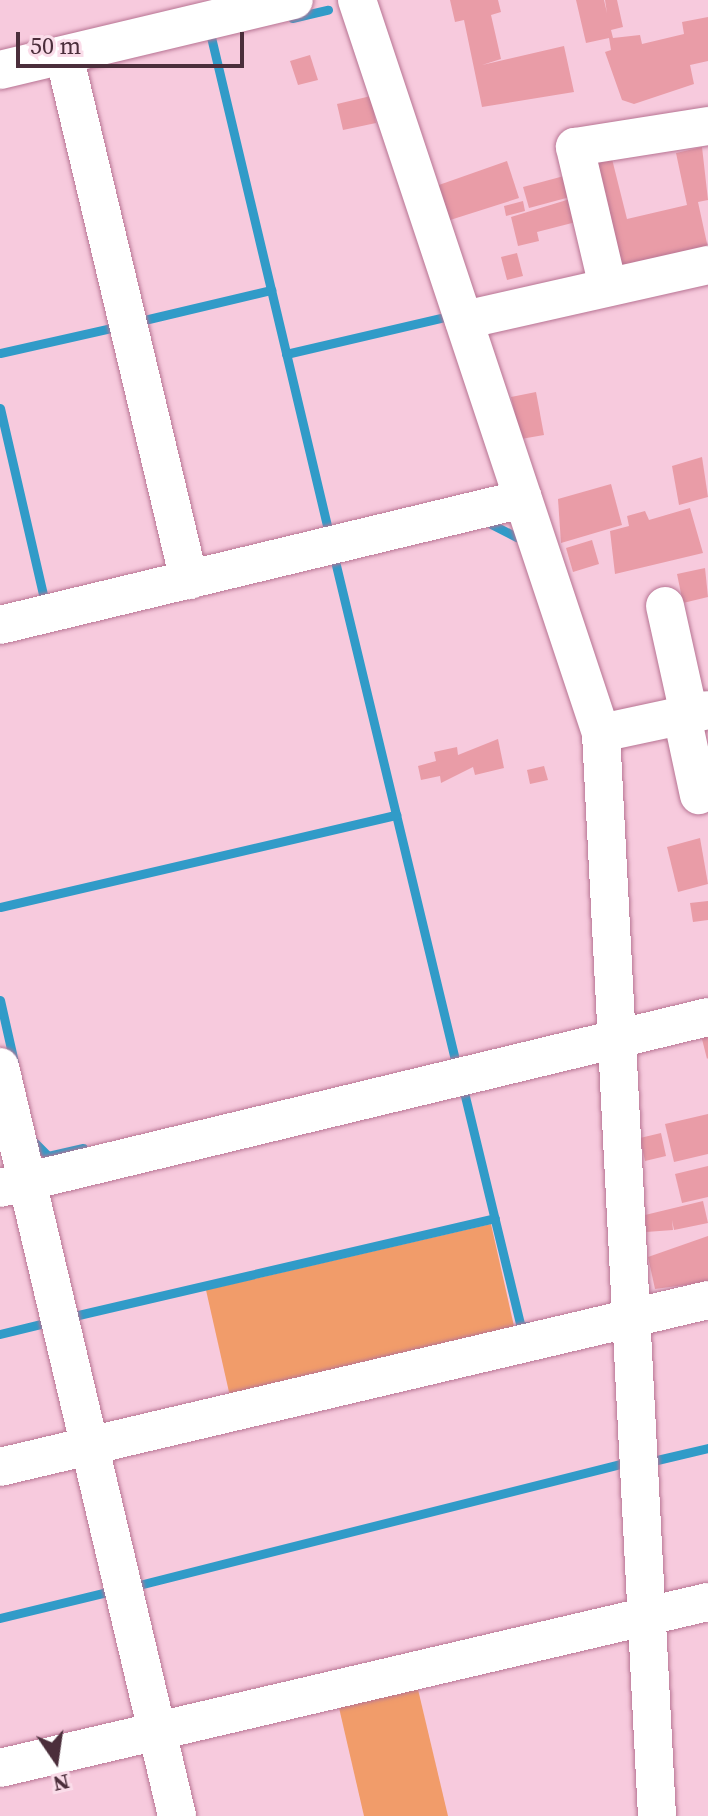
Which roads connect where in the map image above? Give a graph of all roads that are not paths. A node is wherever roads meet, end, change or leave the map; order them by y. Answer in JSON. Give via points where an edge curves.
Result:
{"nodes":[{"id":1,"x":294,"y":0,"type":"edge"},
{"id":2,"x":357,"y":0,"type":"edge"},
{"id":3,"x":64,"y":55,"type":"junction"},
{"id":4,"x":0,"y":70,"type":"edge"},
{"id":5,"x":708,"y":126,"type":"edge"},
{"id":6,"x":708,"y":265,"type":"edge"},
{"id":7,"x":608,"y":287,"type":"junction"},
{"id":8,"x":464,"y":320,"type":"junction"},
{"id":9,"x":523,"y":499,"type":"junction"},
{"id":10,"x":189,"y":580,"type":"junction"},
{"id":11,"x":665,"y":606,"type":"dead end"},
{"id":12,"x":0,"y":625,"type":"edge"},
{"id":13,"x":693,"y":713,"type":"edge"},
{"id":14,"x":601,"y":733,"type":"junction"},
{"id":15,"x":699,"y":795,"type":"dead end"},
{"id":16,"x":708,"y":1017,"type":"edge"},
{"id":17,"x":618,"y":1043,"type":"junction"},
{"id":18,"x":0,"y":1067,"type":"edge"},
{"id":19,"x":13,"y":1185,"type":"edge"},
{"id":20,"x":708,"y":1300,"type":"edge"},
{"id":21,"x":633,"y":1318,"type":"junction"},
{"id":22,"x":90,"y":1446,"type":"junction"},
{"id":23,"x":0,"y":1467,"type":"edge"},
{"id":24,"x":708,"y":1602,"type":"edge"},
{"id":25,"x":650,"y":1616,"type":"junction"},
{"id":26,"x":157,"y":1731,"type":"junction"},
{"id":27,"x":0,"y":1768,"type":"edge"},
{"id":28,"x":177,"y":1816,"type":"edge"},
{"id":29,"x":657,"y":1816,"type":"edge"}],
"edges":[{"from":1,"to":3,"type":"street"},
{"from":2,"to":8,"type":"street"},
{"from":3,"to":4,"type":"street"},
{"from":3,"to":10,"type":"street"},
{"from":5,"to":7,"type":"street","via":[[575,147]]},
{"from":6,"to":7,"type":"street"},
{"from":7,"to":8,"type":"street"},
{"from":8,"to":9,"type":"street"},
{"from":9,"to":10,"type":"street"},
{"from":9,"to":14,"type":"street"},
{"from":10,"to":12,"type":"street"},
{"from":11,"to":13,"type":"street"},
{"from":13,"to":14,"type":"street"},
{"from":13,"to":15,"type":"street"},
{"from":14,"to":17,"type":"street"},
{"from":16,"to":17,"type":"street"},
{"from":17,"to":19,"type":"street"},
{"from":17,"to":21,"type":"street"},
{"from":18,"to":19,"type":"street"},
{"from":19,"to":22,"type":"street"},
{"from":20,"to":21,"type":"street"},
{"from":21,"to":22,"type":"street"},
{"from":21,"to":25,"type":"street"},
{"from":22,"to":23,"type":"street"},
{"from":22,"to":26,"type":"street"},
{"from":24,"to":25,"type":"street"},
{"from":25,"to":26,"type":"street"},
{"from":25,"to":29,"type":"street"},
{"from":26,"to":27,"type":"street"},
{"from":26,"to":28,"type":"street"}]}
